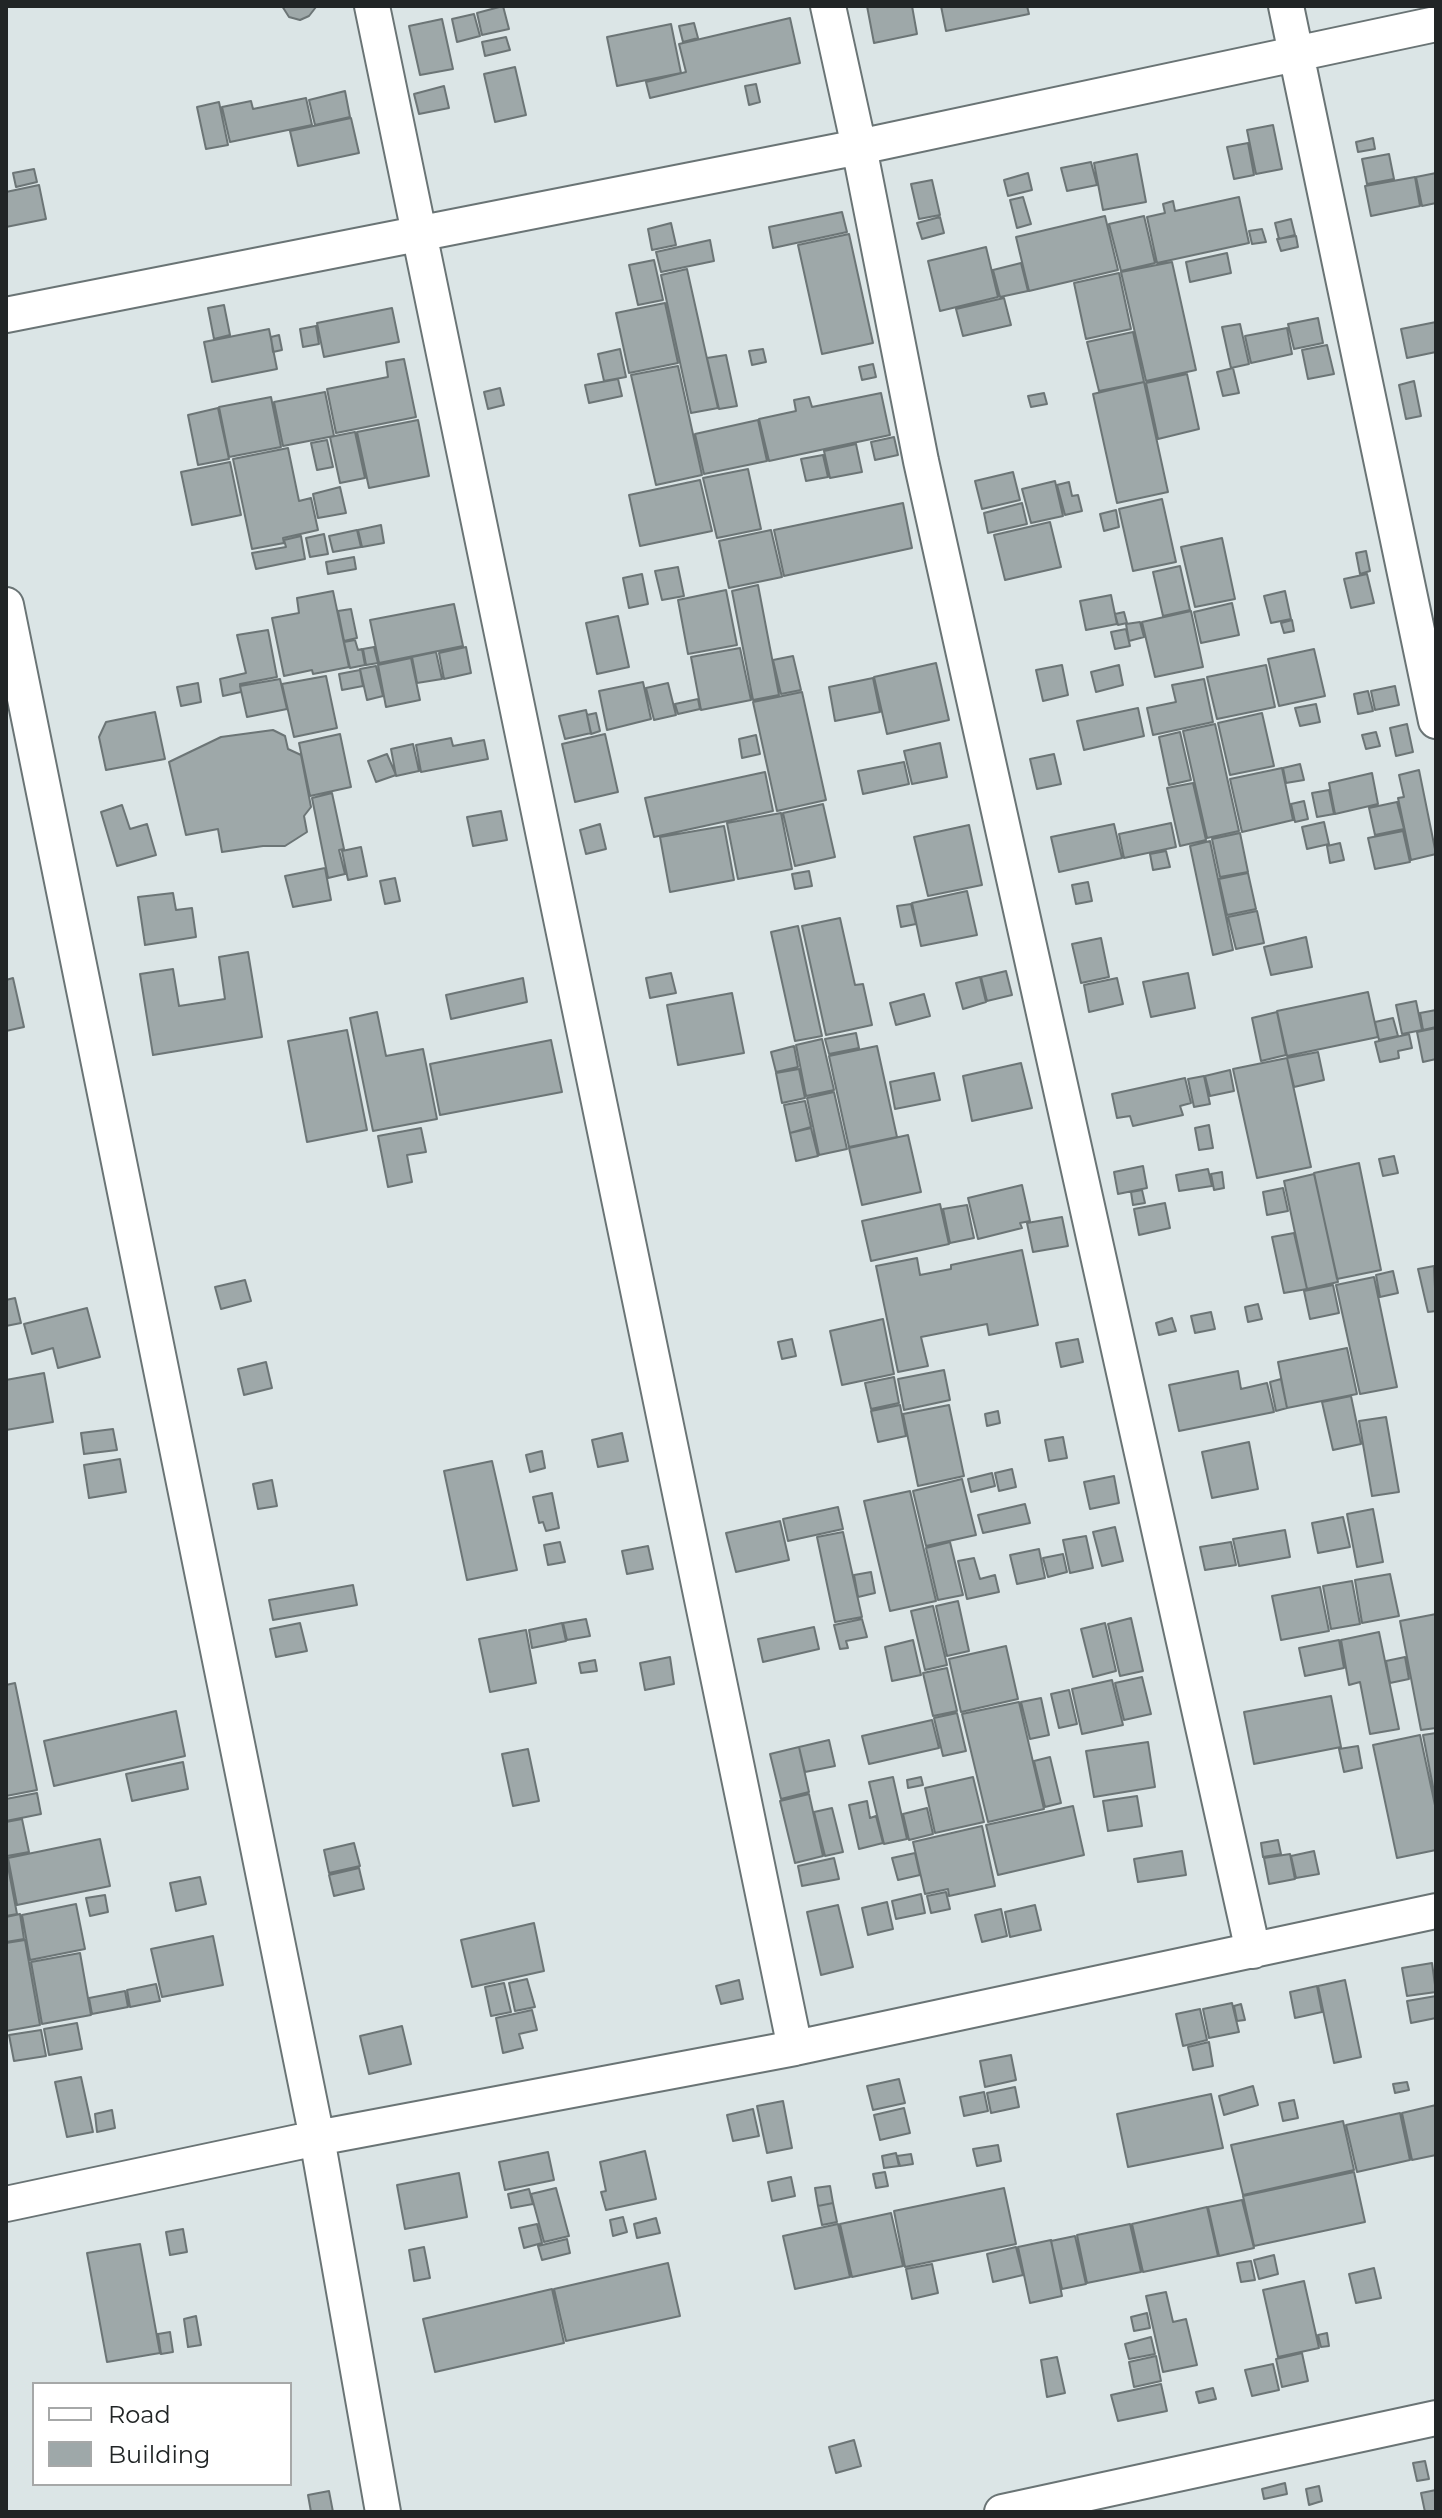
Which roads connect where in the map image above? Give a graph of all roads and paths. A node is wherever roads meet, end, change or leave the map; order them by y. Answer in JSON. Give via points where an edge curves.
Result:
{"nodes":[{"id":1,"x":372,"y":6,"type":"edge"},
{"id":2,"x":828,"y":6,"type":"edge"},
{"id":3,"x":1286,"y":6,"type":"edge"},
{"id":4,"x":1436,"y":24,"type":"edge"},
{"id":5,"x":1296,"y":52,"type":"junction"},
{"id":6,"x":859,"y":147,"type":"junction"},
{"id":7,"x":419,"y":233,"type":"junction"},
{"id":8,"x":6,"y":315,"type":"edge"},
{"id":9,"x":6,"y":605,"type":"edge"},
{"id":10,"x":1436,"y":721,"type":"edge"},
{"id":11,"x":1436,"y":1911,"type":"edge"},
{"id":12,"x":1253,"y":1951,"type":"junction"},
{"id":13,"x":795,"y":2048,"type":"junction"},
{"id":14,"x":317,"y":2138,"type":"junction"},
{"id":15,"x":6,"y":2204,"type":"edge"},
{"id":16,"x":1436,"y":2418,"type":"edge"},
{"id":17,"x":1105,"y":2501,"type":"edge"},
{"id":18,"x":383,"y":2512,"type":"edge"},
{"id":19,"x":1002,"y":2512,"type":"edge"}],
"edges":[{"from":1,"to":7,"type":"street"},
{"from":2,"to":6,"type":"street"},
{"from":3,"to":5,"type":"street"},
{"from":4,"to":5,"type":"street"},
{"from":5,"to":6,"type":"street"},
{"from":5,"to":10,"type":"street"},
{"from":6,"to":7,"type":"street"},
{"from":6,"to":12,"type":"street","via":[[921,461]]},
{"from":7,"to":8,"type":"street"},
{"from":7,"to":13,"type":"street"},
{"from":9,"to":14,"type":"street"},
{"from":11,"to":12,"type":"street"},
{"from":12,"to":13,"type":"street"},
{"from":13,"to":14,"type":"street"},
{"from":14,"to":15,"type":"street"},
{"from":14,"to":18,"type":"street"},
{"from":16,"to":17,"type":"street"},
{"from":17,"to":19,"type":"street"}]}
